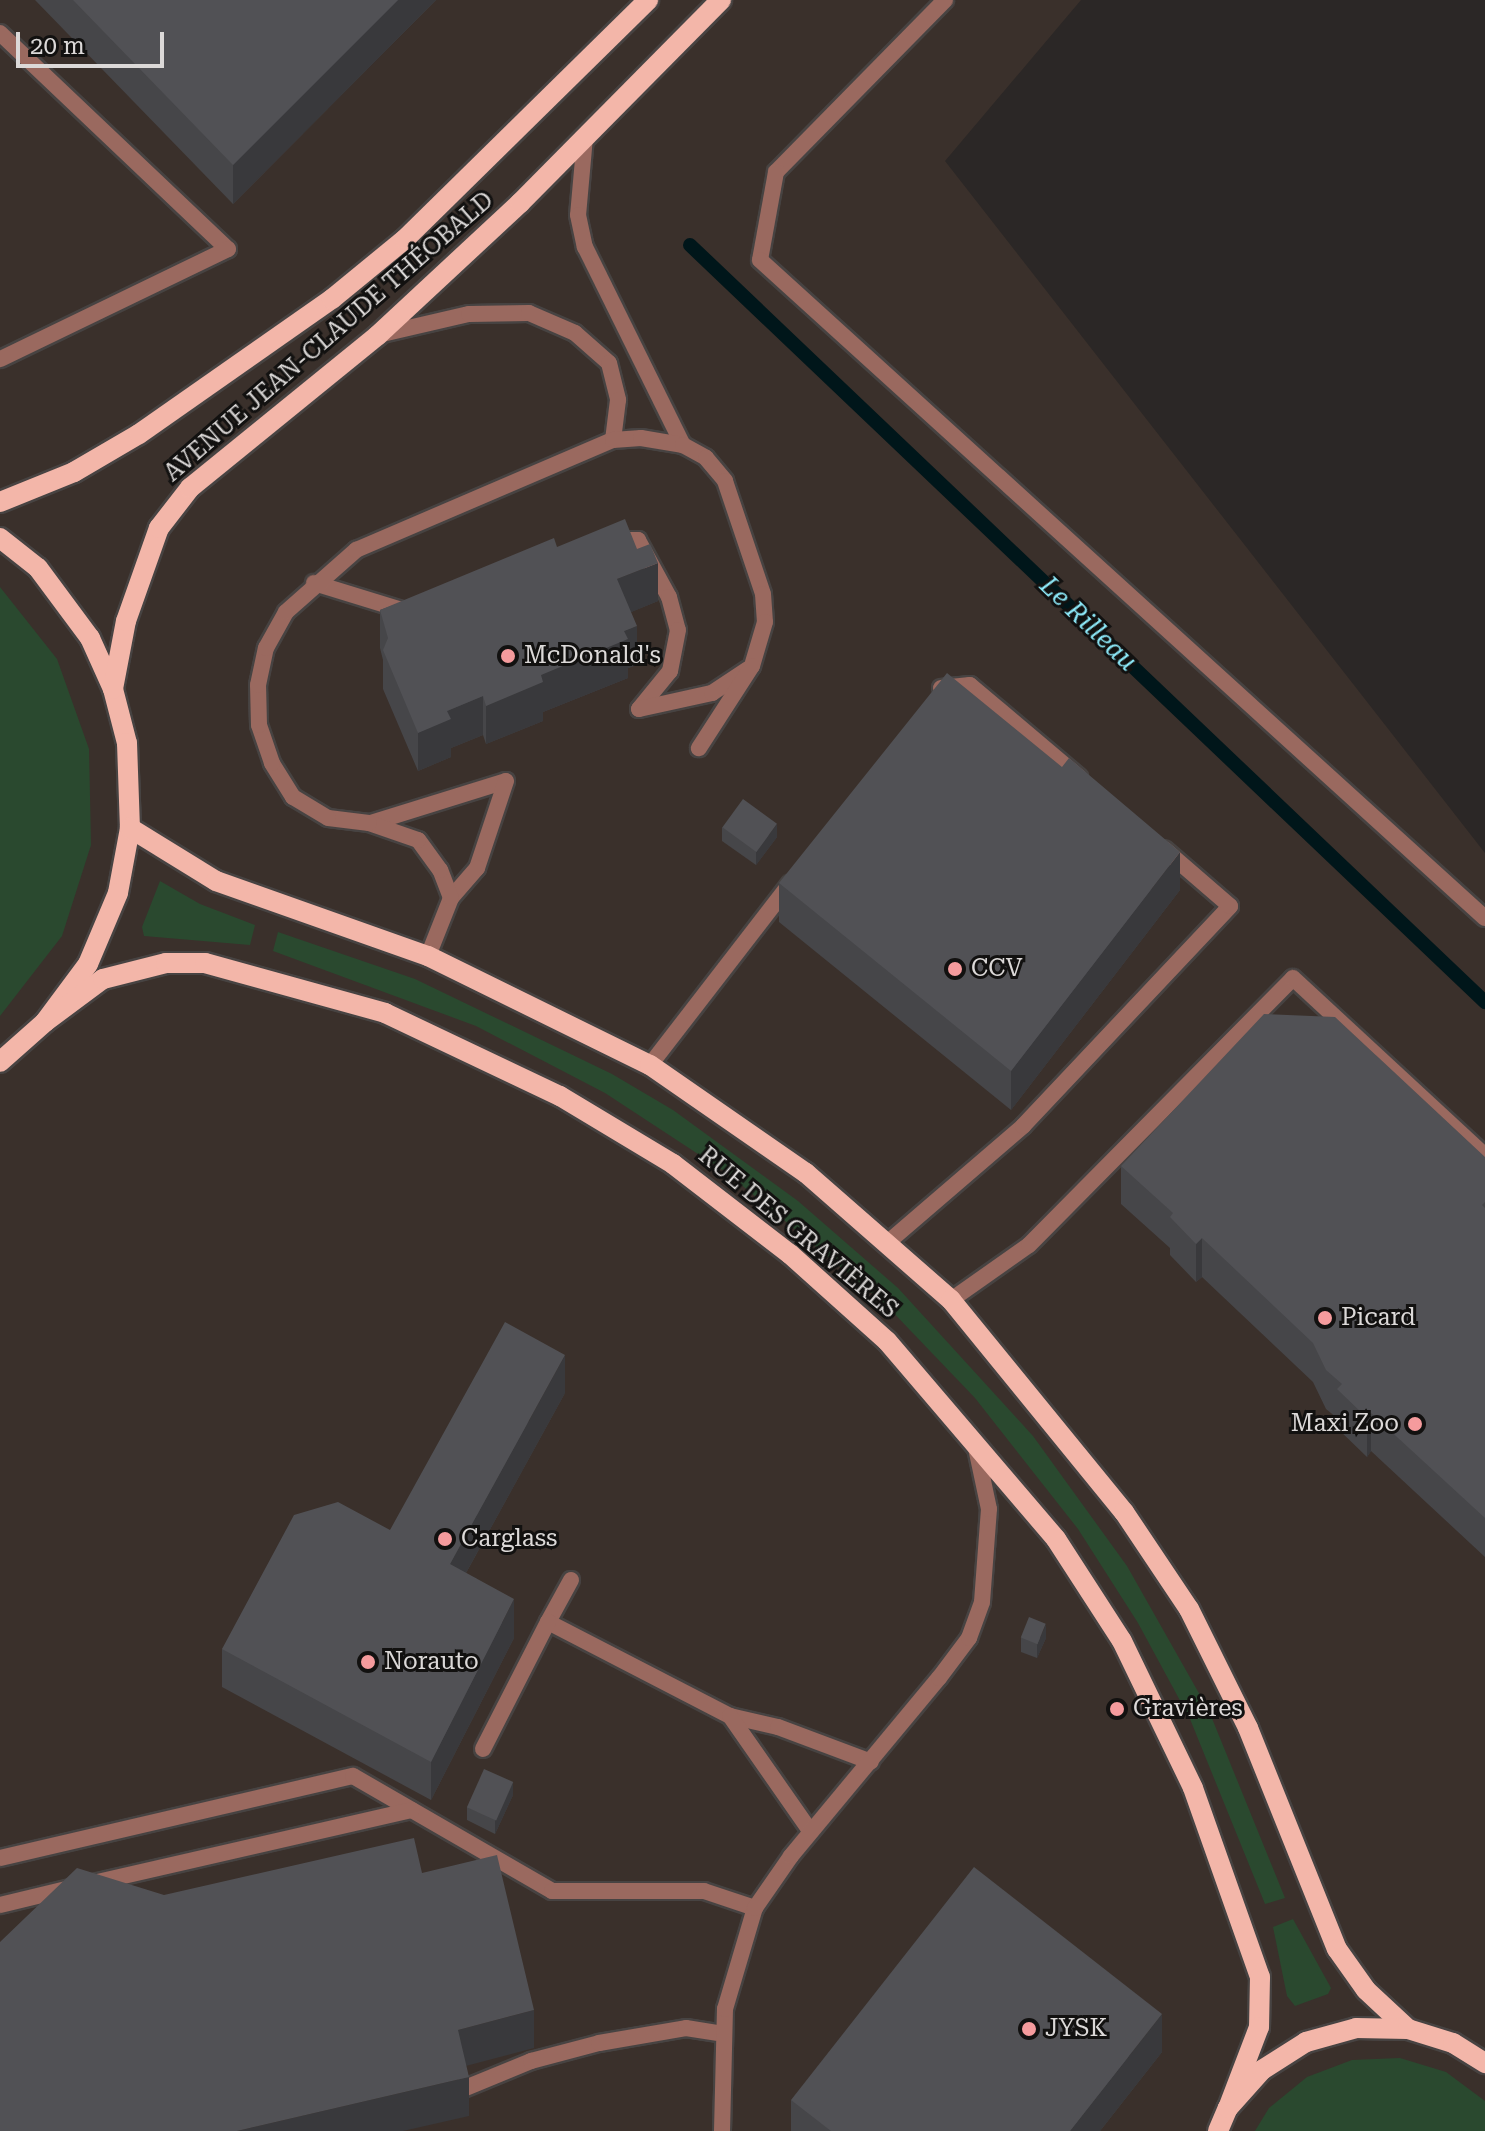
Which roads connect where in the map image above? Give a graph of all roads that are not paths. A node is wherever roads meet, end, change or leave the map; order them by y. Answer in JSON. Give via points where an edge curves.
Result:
{"nodes":[{"id":1,"x":648,"y":0,"type":"edge"},
{"id":2,"x":721,"y":0,"type":"edge"},
{"id":3,"x":945,"y":0,"type":"edge"},
{"id":4,"x":0,"y":33,"type":"edge"},
{"id":5,"x":585,"y":137,"type":"junction"},
{"id":6,"x":378,"y":335,"type":"junction"},
{"id":7,"x":0,"y":359,"type":"edge"},
{"id":8,"x":613,"y":440,"type":"junction"},
{"id":9,"x":683,"y":445,"type":"junction"},
{"id":10,"x":0,"y":502,"type":"edge"},
{"id":11,"x":0,"y":538,"type":"edge"},
{"id":12,"x":595,"y":548,"type":"edge"},
{"id":13,"x":314,"y":583,"type":"junction"},
{"id":14,"x":419,"y":613,"type":"edge"},
{"id":15,"x":752,"y":666,"type":"junction"},
{"id":16,"x":113,"y":689,"type":"junction"},
{"id":17,"x":933,"y":698,"type":"edge"},
{"id":18,"x":699,"y":748,"type":"dead end"},
{"id":19,"x":1098,"y":793,"type":"edge"},
{"id":20,"x":369,"y":823,"type":"junction"},
{"id":21,"x":130,"y":828,"type":"junction"},
{"id":22,"x":1146,"y":834,"type":"edge"},
{"id":23,"x":805,"y":864,"type":"edge"},
{"id":24,"x":451,"y":898,"type":"junction"},
{"id":25,"x":1485,"y":918,"type":"edge"},
{"id":26,"x":428,"y":956,"type":"junction"},
{"id":27,"x":45,"y":1022,"type":"junction"},
{"id":28,"x":0,"y":1062,"type":"edge"},
{"id":29,"x":650,"y":1065,"type":"junction"},
{"id":30,"x":1485,"y":1156,"type":"edge"},
{"id":31,"x":886,"y":1244,"type":"junction"},
{"id":32,"x":951,"y":1300,"type":"junction"},
{"id":33,"x":974,"y":1438,"type":"junction"},
{"id":34,"x":571,"y":1580,"type":"dead end"},
{"id":35,"x":548,"y":1622,"type":"junction"},
{"id":36,"x":730,"y":1716,"type":"junction"},
{"id":37,"x":483,"y":1749,"type":"dead end"},
{"id":38,"x":871,"y":1762,"type":"junction"},
{"id":39,"x":412,"y":1810,"type":"junction"},
{"id":40,"x":811,"y":1832,"type":"junction"},
{"id":41,"x":0,"y":1858,"type":"edge"},
{"id":42,"x":0,"y":1905,"type":"edge"},
{"id":43,"x":755,"y":1908,"type":"junction"},
{"id":44,"x":1408,"y":2029,"type":"junction"},
{"id":45,"x":722,"y":2034,"type":"junction"},
{"id":46,"x":1485,"y":2063,"type":"edge"},
{"id":47,"x":463,"y":2089,"type":"edge"},
{"id":48,"x":1228,"y":2108,"type":"junction"},
{"id":49,"x":720,"y":2131,"type":"edge"},
{"id":50,"x":1218,"y":2131,"type":"edge"}],
"edges":[{"from":1,"to":10,"type":"main road","name":"AVENUE JEAN-CLAUDE THÉOBALD","via":[[405,239],[332,299],[139,434],[74,472]]},
{"from":2,"to":5,"type":"main road","name":"AVENUE JEAN-CLAUDE THÉOBALD"},
{"from":3,"to":25,"type":"street","via":[[776,172],[760,260]]},
{"from":4,"to":7,"type":"street","via":[[228,249]]},
{"from":5,"to":6,"type":"main road","name":"AVENUE JEAN-CLAUDE THÉOBALD"},
{"from":5,"to":9,"type":"street","via":[[578,215],[585,247]]},
{"from":6,"to":8,"type":"street","via":[[469,314],[529,313],[575,333],[609,363],[618,400]]},
{"from":6,"to":16,"type":"main road","name":"AVENUE JEAN-CLAUDE THÉOBALD","via":[[231,451],[190,488],[167,518],[126,621]]},
{"from":8,"to":9,"type":"street"},
{"from":8,"to":13,"type":"street","via":[[356,550]]},
{"from":9,"to":15,"type":"street","via":[[706,458],[725,481],[763,594],[765,622]]},
{"from":11,"to":16,"type":"main road","via":[[38,568],[90,638]]},
{"from":12,"to":15,"type":"street","via":[[624,536],[638,540],[675,619],[678,630],[670,671],[639,709],[712,693]]},
{"from":13,"to":14,"type":"street"},
{"from":13,"to":20,"type":"street","via":[[286,612],[266,648],[258,685],[259,725],[272,763],[293,797],[328,818]]},
{"from":15,"to":18,"type":"street"},
{"from":16,"to":21,"type":"main road","via":[[127,743]]},
{"from":17,"to":19,"type":"street","via":[[941,687],[970,685]]},
{"from":20,"to":24,"type":"street","via":[[418,840],[436,862]]},
{"from":20,"to":24,"type":"street","via":[[506,781],[477,868]]},
{"from":21,"to":26,"type":"main road","name":"RUE DES GRAVIÈRES","via":[[216,881]]},
{"from":21,"to":27,"type":"main road","via":[[118,893],[88,964]]},
{"from":22,"to":31,"type":"street","via":[[1230,906],[1023,1126]]},
{"from":23,"to":29,"type":"street"},
{"from":24,"to":26,"type":"street"},
{"from":26,"to":29,"type":"main road","name":"RUE DES GRAVIÈRES"},
{"from":27,"to":28,"type":"main road"},
{"from":27,"to":33,"type":"main road","name":"RUE DES GRAVIÈRES","via":[[103,979],[166,963],[205,963],[385,1013],[560,1096],[673,1164],[790,1254],[887,1341]]},
{"from":29,"to":31,"type":"main road","name":"RUE DES GRAVIÈRES","via":[[806,1173]]},
{"from":30,"to":32,"type":"street","via":[[1293,978],[1029,1245]]},
{"from":31,"to":32,"type":"main road","name":"RUE DES GRAVIÈRES"},
{"from":32,"to":44,"type":"main road","name":"RUE DES GRAVIÈRES","via":[[1124,1512],[1189,1609],[1248,1728],[1337,1949],[1366,1990]]},
{"from":33,"to":38,"type":"street","via":[[989,1509],[982,1602],[969,1638]]},
{"from":33,"to":48,"type":"main road","name":"RUE DES GRAVIÈRES","via":[[1056,1539],[1122,1641],[1193,1788],[1245,1924],[1260,1977],[1259,2027]]},
{"from":34,"to":35,"type":"street"},
{"from":35,"to":36,"type":"street"},
{"from":35,"to":37,"type":"street"},
{"from":36,"to":38,"type":"street","via":[[778,1727]]},
{"from":36,"to":40,"type":"street"},
{"from":38,"to":40,"type":"street"},
{"from":39,"to":41,"type":"street","via":[[353,1776]]},
{"from":39,"to":42,"type":"street"},
{"from":39,"to":43,"type":"street","via":[[552,1891],[704,1891]]},
{"from":40,"to":43,"type":"street"},
{"from":43,"to":45,"type":"street","via":[[732,1972]]},
{"from":44,"to":46,"type":"main road","via":[[1453,2043]]},
{"from":44,"to":48,"type":"main road","via":[[1356,2028],[1306,2042],[1262,2070]]},
{"from":45,"to":47,"type":"street","via":[[675,2029],[599,2043],[531,2061]]},
{"from":45,"to":49,"type":"street"},
{"from":48,"to":50,"type":"main road","name":"RUE DES GRAVIÈRES"}]}
